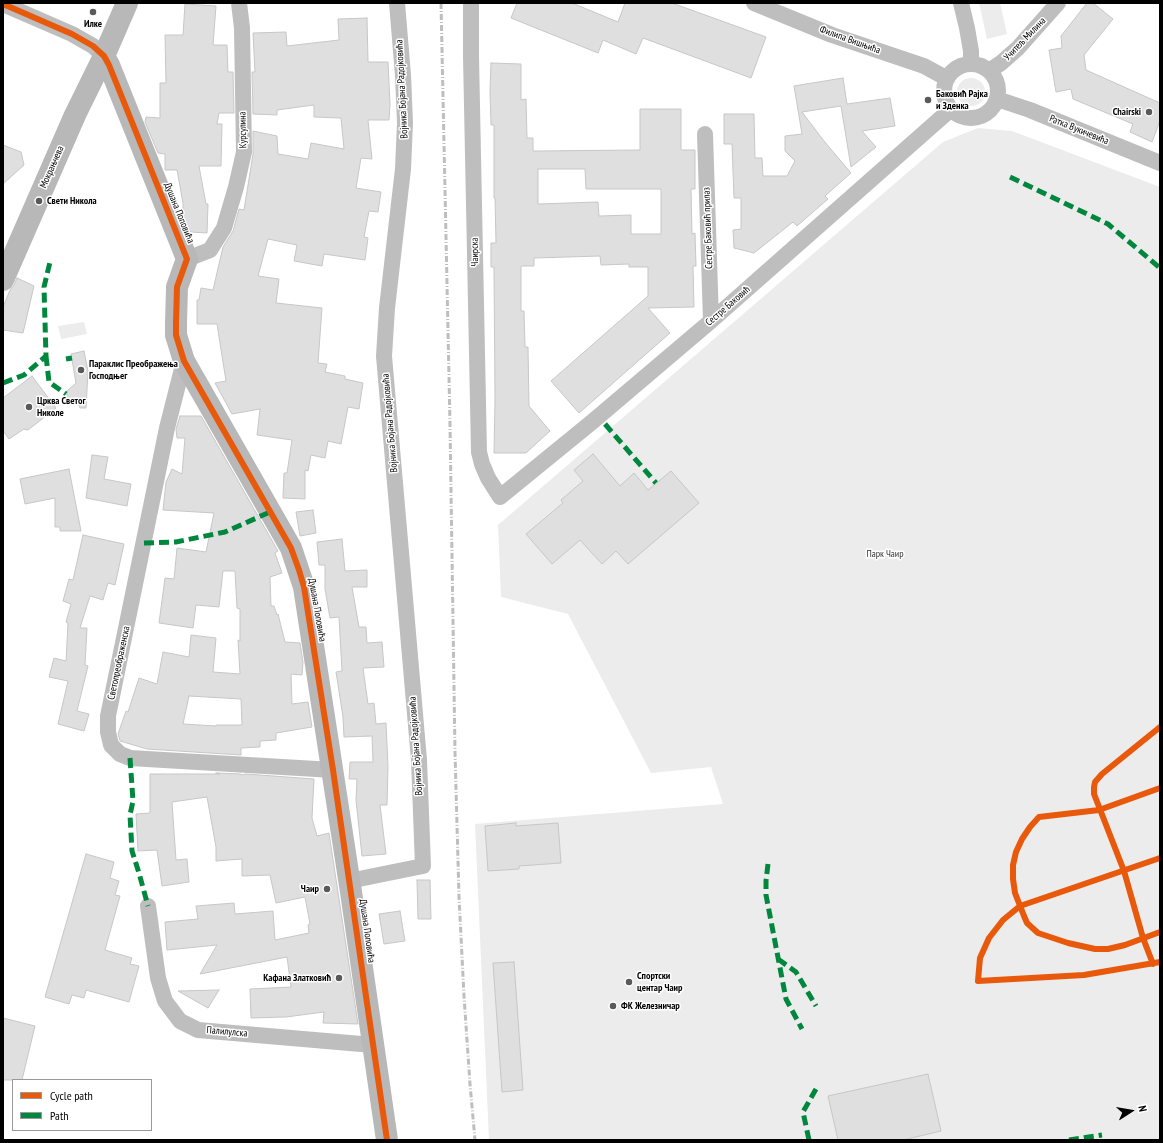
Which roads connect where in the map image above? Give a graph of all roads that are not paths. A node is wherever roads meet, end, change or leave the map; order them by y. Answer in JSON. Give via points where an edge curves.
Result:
{"nodes":[{"id":1,"x":127,"y":3,"type":"edge"},
{"id":2,"x":239,"y":3,"type":"edge"},
{"id":3,"x":397,"y":3,"type":"edge"},
{"id":4,"x":471,"y":3,"type":"edge"},
{"id":5,"x":754,"y":3,"type":"edge"},
{"id":6,"x":961,"y":3,"type":"edge"},
{"id":7,"x":1058,"y":3,"type":"edge"},
{"id":8,"x":3,"y":4,"type":"edge"},
{"id":9,"x":104,"y":56,"type":"junction"},
{"id":10,"x":971,"y":64,"type":"junction"},
{"id":11,"x":989,"y":71,"type":"junction"},
{"id":12,"x":946,"y":78,"type":"junction"},
{"id":13,"x":997,"y":100,"type":"junction"},
{"id":14,"x":950,"y":110,"type":"junction"},
{"id":15,"x":705,"y":134,"type":"dead end"},
{"id":16,"x":1160,"y":163,"type":"edge"},
{"id":17,"x":187,"y":259,"type":"junction"},
{"id":18,"x":3,"y":280,"type":"edge"},
{"id":19,"x":711,"y":321,"type":"junction"},
{"id":20,"x":184,"y":360,"type":"junction"},
{"id":21,"x":500,"y":497,"type":"joint"},
{"id":22,"x":333,"y":770,"type":"junction"},
{"id":23,"x":349,"y":881,"type":"junction"},
{"id":24,"x":148,"y":906,"type":"dead end"},
{"id":25,"x":373,"y":1045,"type":"junction"},
{"id":26,"x":387,"y":1140,"type":"edge"}],
"edges":[{"from":1,"to":9,"type":"street","name":"Мокрањчева"},
{"from":2,"to":17,"type":"street","name":"Курсулина","via":[[242,28],[244,152],[224,228],[210,250]]},
{"from":3,"to":23,"type":"street","name":"Војника Бојана Радојковића","via":[[403,75],[404,169],[387,308],[384,356],[418,753],[423,866]]},
{"from":4,"to":21,"type":"street","name":"Чаирска","via":[[479,452],[488,478]]},
{"from":5,"to":12,"type":"street","name":"Филипа Вишњића","via":[[832,35],[924,66]]},
{"from":6,"to":10,"type":"street","via":[[970,42]]},
{"from":7,"to":11,"type":"street","name":"Учитељ Милина","via":[[1018,48]]},
{"from":8,"to":9,"type":"street","via":[[72,34],[93,46]]},
{"from":9,"to":17,"type":"street","name":"Душана Поповића"},
{"from":9,"to":18,"type":"street","name":"Мокрањчева","via":[[75,115]]},
{"from":10,"to":11,"type":"street"},
{"from":10,"to":12,"type":"street","via":[[957,67]]},
{"from":11,"to":13,"type":"street","via":[[997,84]]},
{"from":12,"to":14,"type":"street","via":[[943,95]]},
{"from":13,"to":14,"type":"street","via":[[988,113],[973,119],[964,118]]},
{"from":13,"to":16,"type":"street","name":"Ратка Вукичевића","via":[[1028,109]]},
{"from":14,"to":19,"type":"street","name":"Сестре Баковић"},
{"from":15,"to":19,"type":"street","name":"Сестре Баковић прилаз"},
{"from":17,"to":20,"type":"street","name":"Душана Поповића","via":[[177,288],[176,335]]},
{"from":19,"to":21,"type":"street","name":"Сестре Баковић"},
{"from":20,"to":22,"type":"street","name":"Душана Поповића","via":[[291,548],[299,570]]},
{"from":20,"to":22,"type":"street","name":"Светопреображенска","via":[[167,428],[108,716],[111,745],[120,754],[130,758]]},
{"from":22,"to":23,"type":"street","name":"Душана Поповића"},
{"from":23,"to":25,"type":"street","name":"Душана Поповића"},
{"from":24,"to":25,"type":"street","name":"Палилулска","via":[[160,984],[165,1001],[180,1020],[198,1030]]},
{"from":25,"to":26,"type":"street","name":"Душана Поповића"}]}
